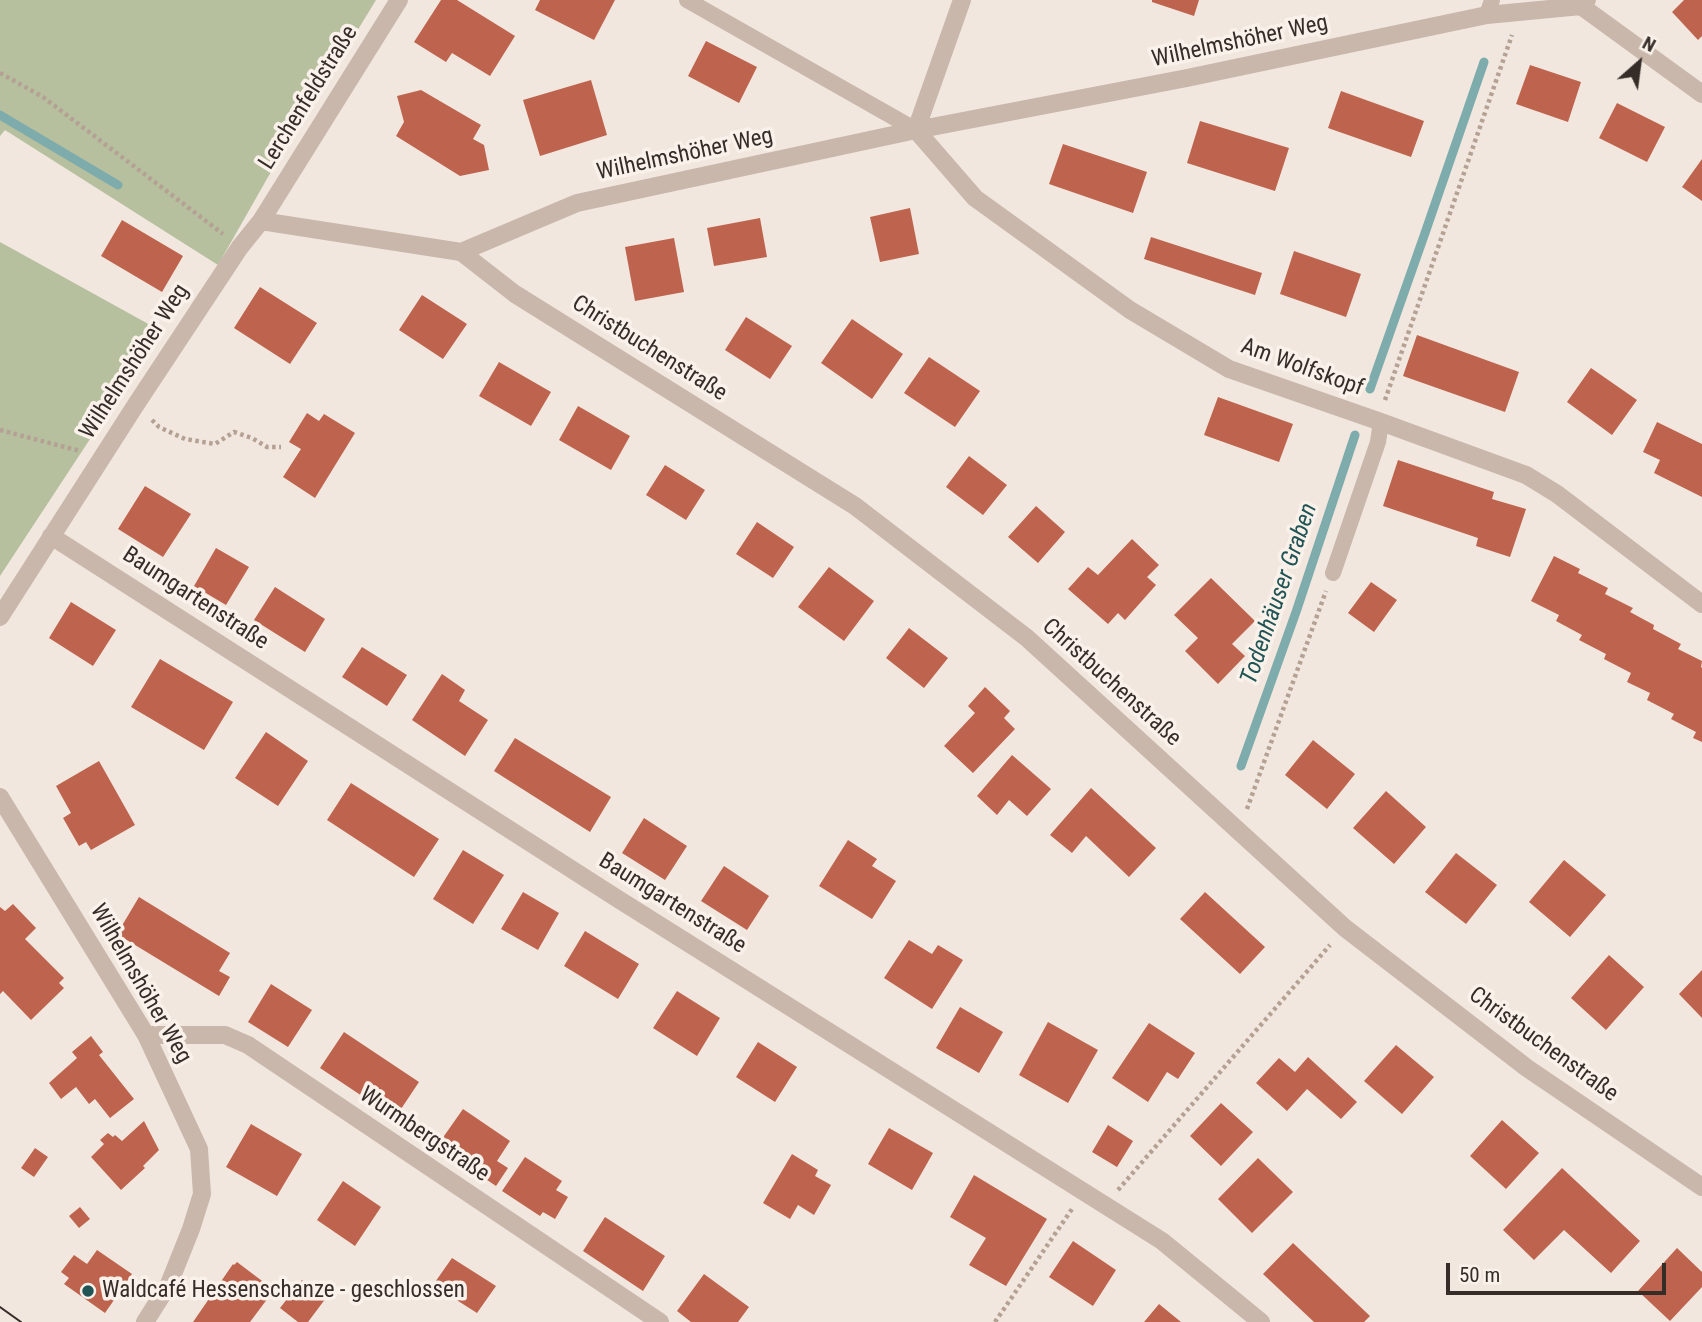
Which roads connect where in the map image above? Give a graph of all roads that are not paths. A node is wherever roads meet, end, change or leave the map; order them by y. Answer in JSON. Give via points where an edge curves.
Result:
{"nodes":[{"id":1,"x":399,"y":0,"type":"edge"},
{"id":2,"x":687,"y":0,"type":"edge"},
{"id":3,"x":962,"y":0,"type":"edge"},
{"id":4,"x":1584,"y":3,"type":"edge"},
{"id":5,"x":1490,"y":7,"type":"edge"},
{"id":6,"x":1702,"y":94,"type":"edge"},
{"id":7,"x":916,"y":130,"type":"junction"},
{"id":8,"x":261,"y":222,"type":"junction"},
{"id":9,"x":461,"y":252,"type":"junction"},
{"id":10,"x":1381,"y":422,"type":"junction"},
{"id":11,"x":51,"y":536,"type":"junction"},
{"id":12,"x":1333,"y":573,"type":"road end"},
{"id":13,"x":1702,"y":604,"type":"edge"},
{"id":14,"x":0,"y":617,"type":"edge"},
{"id":15,"x":0,"y":797,"type":"edge"},
{"id":16,"x":146,"y":1035,"type":"junction"},
{"id":17,"x":1702,"y":1187,"type":"edge"},
{"id":18,"x":145,"y":1322,"type":"edge"},
{"id":19,"x":660,"y":1322,"type":"edge"},
{"id":20,"x":1261,"y":1322,"type":"edge"}],
"edges":[{"from":1,"to":8,"type":"street","name":"Lerchenfeldstraße"},
{"from":2,"to":7,"type":"lane"},
{"from":3,"to":7,"type":"street"},
{"from":4,"to":5,"type":"street","name":"Wilhelmshöher Weg","via":[[1519,11]]},
{"from":4,"to":6,"type":"street"},
{"from":5,"to":7,"type":"street","name":"Wilhelmshöher Weg","via":[[1187,78]]},
{"from":7,"to":9,"type":"street","name":"Wilhelmshöher Weg","via":[[577,203]]},
{"from":7,"to":10,"type":"street","name":"Am Wolfskopf","via":[[975,198],[1130,310],[1229,369]]},
{"from":8,"to":9,"type":"street"},
{"from":8,"to":11,"type":"street","name":"Wilhelmshöher Weg","via":[[240,247]]},
{"from":9,"to":17,"type":"street","name":"Christbuchenstraße","via":[[515,294],[855,506],[1027,638],[1345,929],[1527,1068]]},
{"from":10,"to":12,"type":"lane"},
{"from":10,"to":13,"type":"street","name":"Am Wolfskopf","via":[[1526,475]]},
{"from":11,"to":14,"type":"street","name":"Wilhelmshöher Weg"},
{"from":11,"to":20,"type":"street","name":"Baumgartenstraße","via":[[1162,1241]]},
{"from":15,"to":16,"type":"street","name":"Wilhelmshöher Weg"},
{"from":16,"to":18,"type":"street","name":"Wilhelmshöher Weg","via":[[199,1149],[202,1194],[169,1284]]},
{"from":16,"to":19,"type":"street","name":"Wurmbergstraße","via":[[225,1035],[248,1045]]}]}
